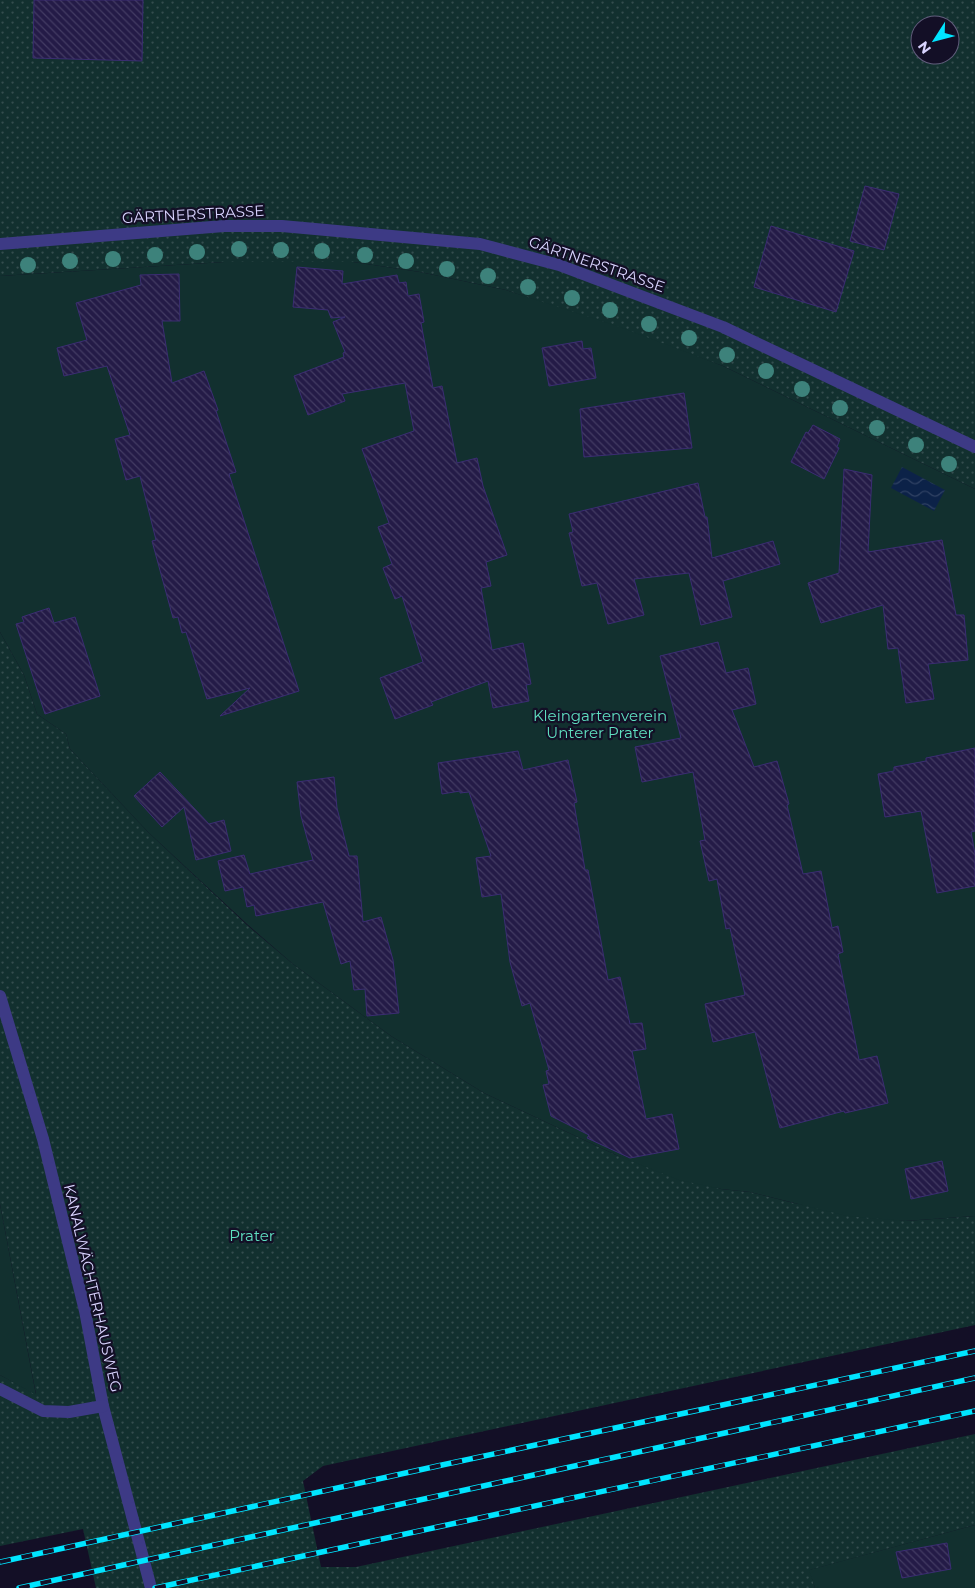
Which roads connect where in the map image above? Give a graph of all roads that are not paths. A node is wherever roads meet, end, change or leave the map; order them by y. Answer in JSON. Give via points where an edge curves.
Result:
{"nodes":[{"id":1,"x":0,"y":244,"type":"edge"},
{"id":2,"x":975,"y":447,"type":"edge"},
{"id":3,"x":0,"y":996,"type":"edge"},
{"id":4,"x":0,"y":1389,"type":"edge"},
{"id":5,"x":103,"y":1406,"type":"junction"},
{"id":6,"x":151,"y":1588,"type":"edge"}],
"edges":[{"from":1,"to":2,"type":"street","name":"GÄRTNERSTRASSE","via":[[224,226],[282,226],[480,244],[559,265],[723,327]]},
{"from":3,"to":5,"type":"street","name":"KANALWÄCHTERHAUSWEG","via":[[43,1140],[85,1311]]},
{"from":4,"to":5,"type":"street","via":[[43,1411],[68,1412]]},
{"from":5,"to":6,"type":"street","name":"KANALWÄCHTERHAUSWEG"}]}
